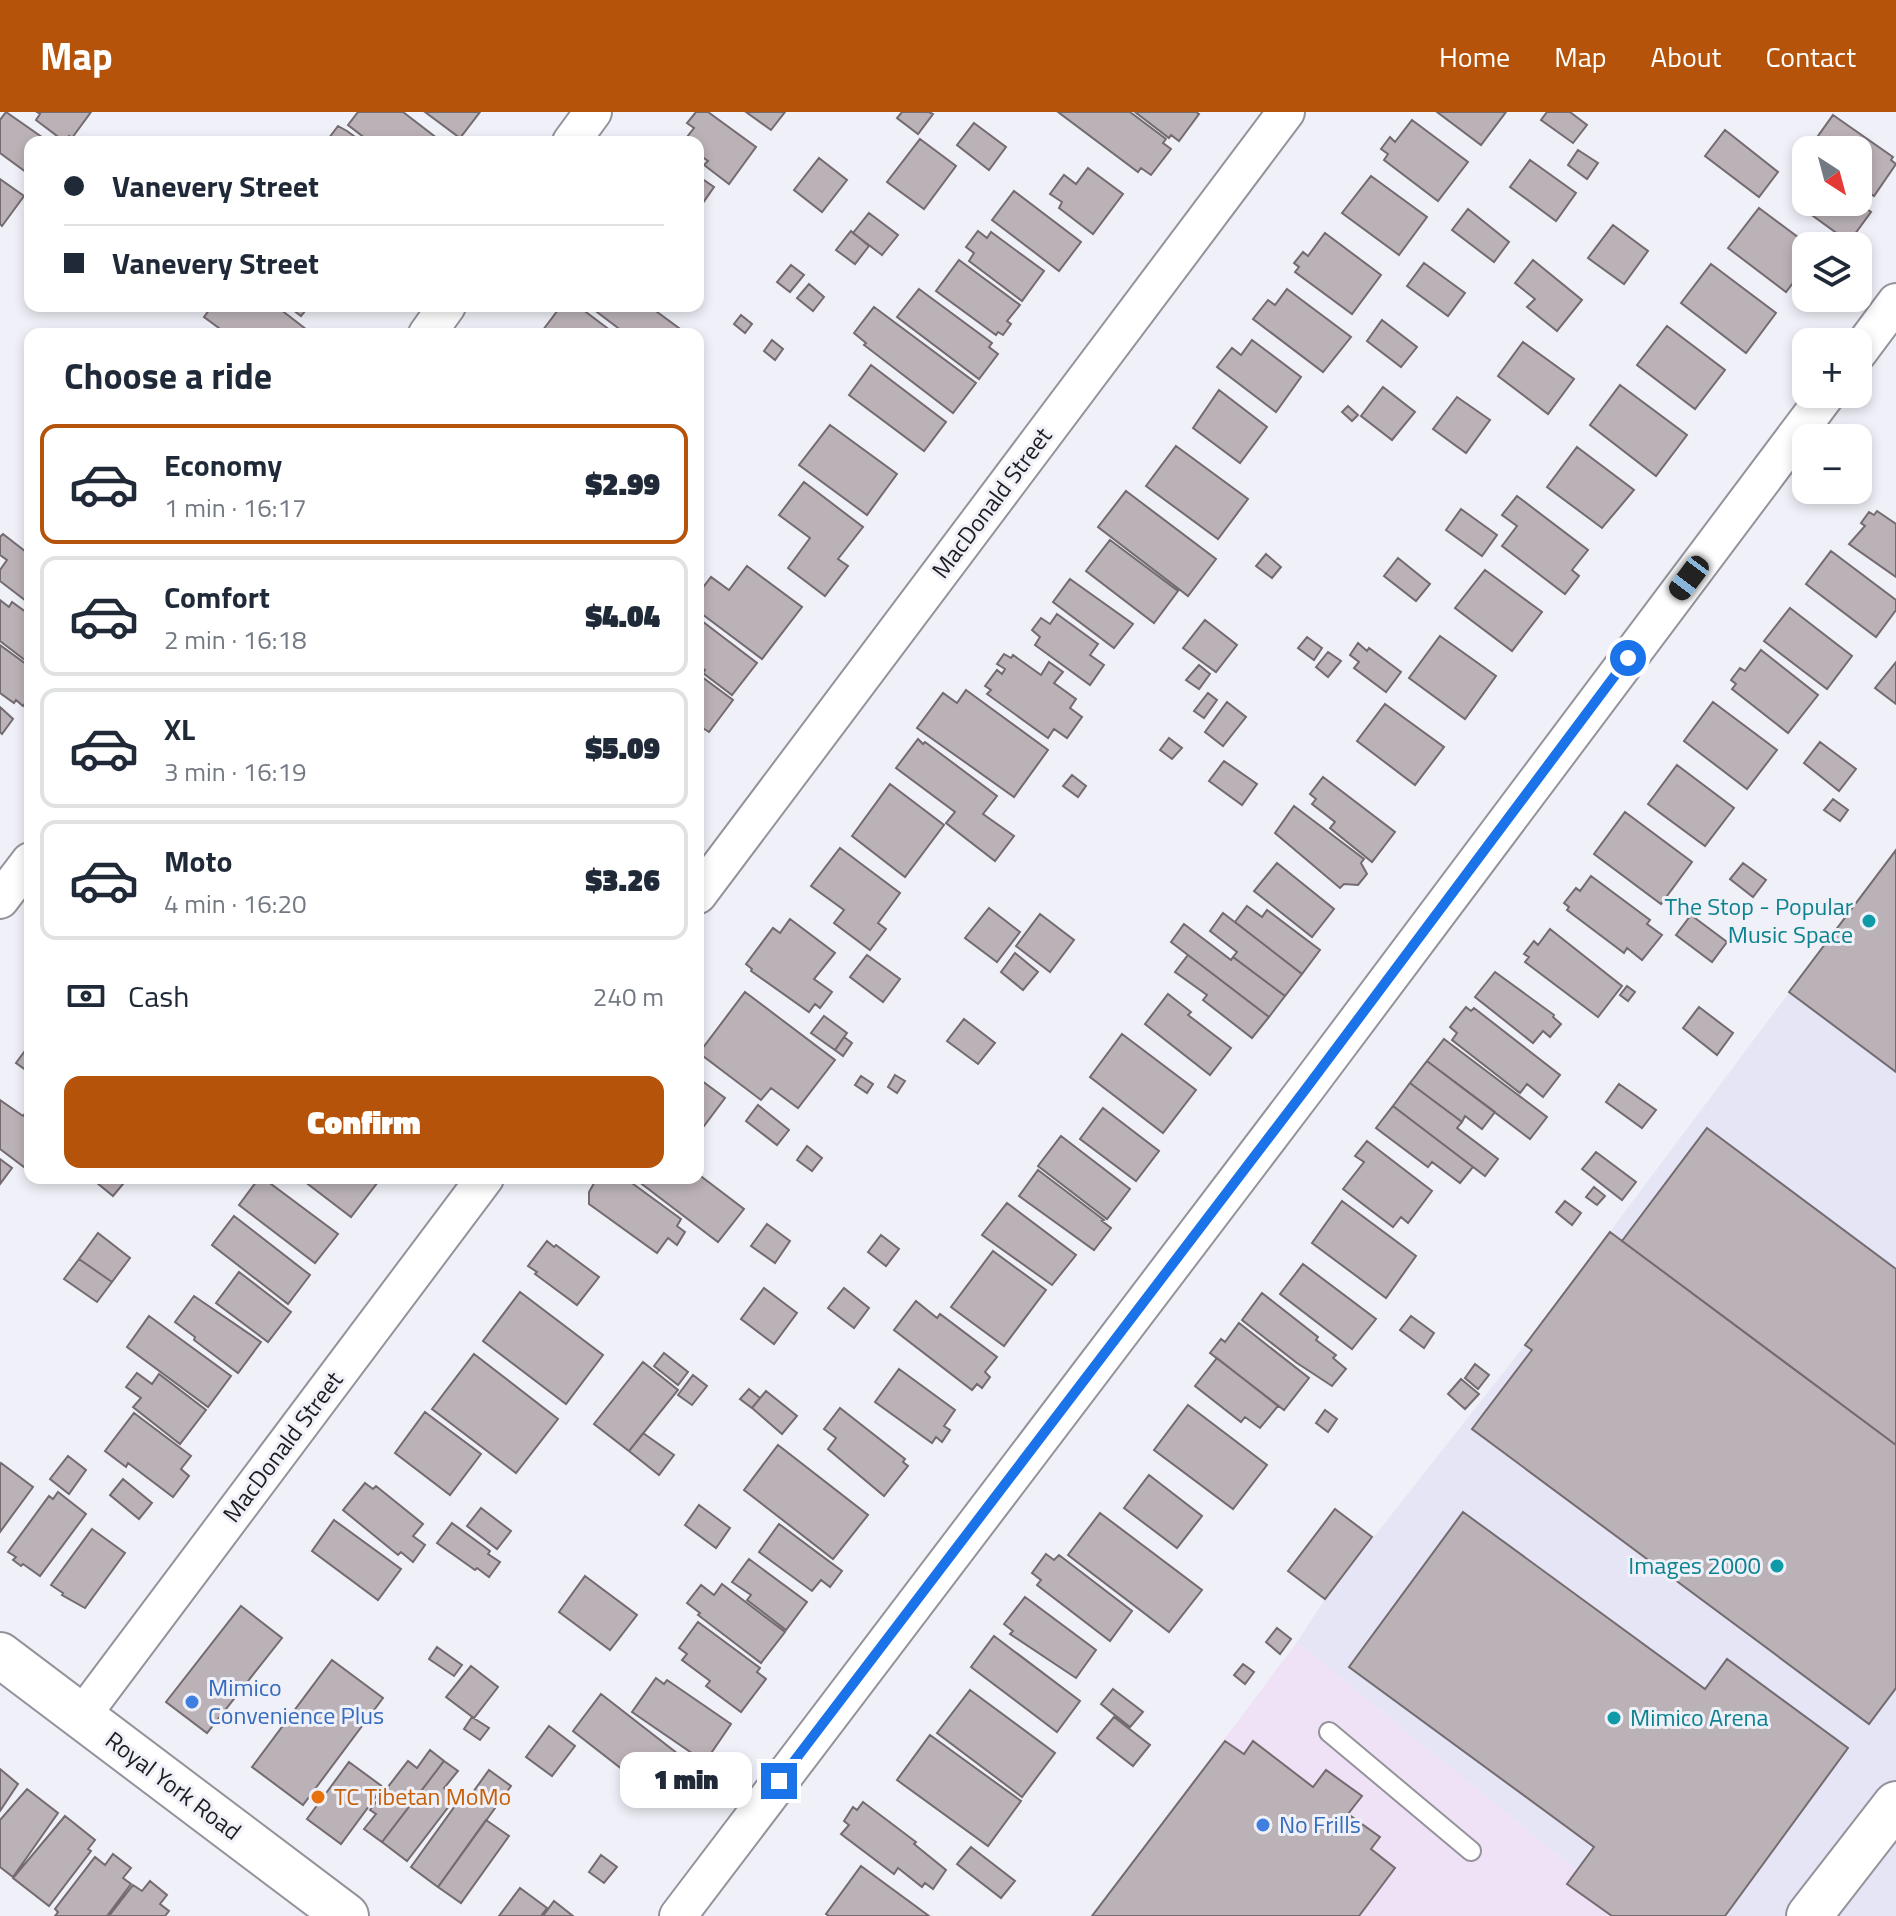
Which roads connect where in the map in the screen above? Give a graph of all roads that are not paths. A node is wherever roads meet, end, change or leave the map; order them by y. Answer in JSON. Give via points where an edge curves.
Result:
{"nodes":[{"id":1,"x":593,"y":112,"type":"edge"},
{"id":2,"x":1286,"y":112,"type":"edge"},
{"id":3,"x":575,"y":136,"type":"edge"},
{"id":4,"x":1896,"y":302,"type":"edge"},
{"id":5,"x":1872,"y":334,"type":"edge"},
{"id":6,"x":1816,"y":408,"type":"edge"},
{"id":7,"x":24,"y":869,"type":"edge"},
{"id":8,"x":704,"y":887,"type":"edge"},
{"id":9,"x":0,"y":900,"type":"edge"},
{"id":10,"x":481,"y":1184,"type":"edge"},
{"id":11,"x":0,"y":1655,"type":"edge"},
{"id":12,"x":81,"y":1717,"type":"junction"},
{"id":13,"x":1329,"y":1732,"type":"dead end"},
{"id":14,"x":1896,"y":1804,"type":"edge"},
{"id":15,"x":1471,"y":1851,"type":"dead end"},
{"id":16,"x":346,"y":1916,"type":"edge"},
{"id":17,"x":678,"y":1916,"type":"edge"},
{"id":18,"x":1809,"y":1916,"type":"edge"}],
"edges":[{"from":1,"to":3,"type":"street"},
{"from":2,"to":8,"type":"street","name":"MacDonald Street"},
{"from":4,"to":5,"type":"street"},
{"from":6,"to":17,"type":"street"},
{"from":7,"to":9,"type":"street"},
{"from":10,"to":12,"type":"street","name":"MacDonald Street"},
{"from":11,"to":12,"type":"main road","name":"Royal York Road"},
{"from":12,"to":16,"type":"main road","name":"Royal York Road"},
{"from":13,"to":15,"type":"lane"},
{"from":14,"to":18,"type":"main road"}]}
